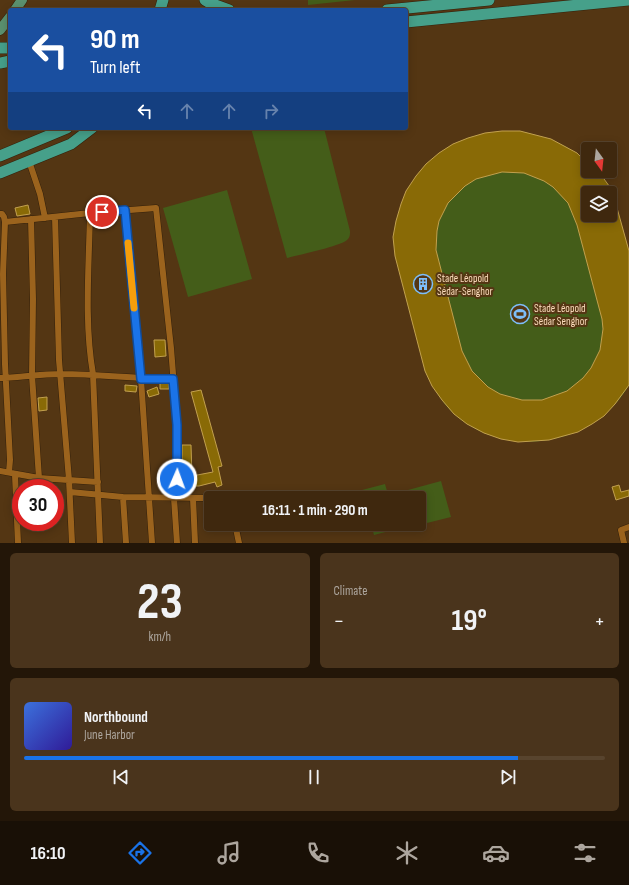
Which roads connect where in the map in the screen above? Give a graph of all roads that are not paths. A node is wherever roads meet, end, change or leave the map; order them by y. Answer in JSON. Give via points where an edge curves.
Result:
{"nodes":[{"id":1,"x":205,"y":0,"type":"edge"},
{"id":2,"x":489,"y":0,"type":"edge"},
{"id":3,"x":627,"y":1,"type":"edge"},
{"id":4,"x":224,"y":8,"type":"edge"},
{"id":5,"x":407,"y":8,"type":"edge"},
{"id":6,"x":8,"y":20,"type":"edge"},
{"id":7,"x":408,"y":22,"type":"edge"},
{"id":8,"x":2,"y":28,"type":"edge"},
{"id":9,"x":63,"y":130,"type":"edge"},
{"id":10,"x":89,"y":130,"type":"edge"},
{"id":11,"x":0,"y":156,"type":"edge"},
{"id":12,"x":29,"y":162,"type":"junction"},
{"id":13,"x":0,"y":173,"type":"edge"},
{"id":14,"x":125,"y":210,"type":"junction"},
{"id":15,"x":90,"y":213,"type":"junction"},
{"id":16,"x":0,"y":214,"type":"edge"},
{"id":17,"x":55,"y":217,"type":"junction"},
{"id":18,"x":45,"y":218,"type":"junction"},
{"id":19,"x":31,"y":219,"type":"junction"},
{"id":20,"x":5,"y":222,"type":"junction"},
{"id":21,"x":60,"y":374,"type":"junction"},
{"id":22,"x":93,"y":374,"type":"junction"},
{"id":23,"x":32,"y":376,"type":"junction"},
{"id":24,"x":3,"y":378,"type":"edge"},
{"id":25,"x":141,"y":379,"type":"junction"},
{"id":26,"x":173,"y":379,"type":"junction"},
{"id":27,"x":0,"y":471,"type":"edge"},
{"id":28,"x":12,"y":474,"type":"junction"},
{"id":29,"x":39,"y":478,"type":"junction"},
{"id":30,"x":69,"y":480,"type":"junction"},
{"id":31,"x":98,"y":482,"type":"junction"},
{"id":32,"x":70,"y":492,"type":"junction"},
{"id":33,"x":98,"y":495,"type":"junction"},
{"id":34,"x":123,"y":497,"type":"junction"},
{"id":35,"x":149,"y":497,"type":"junction"},
{"id":36,"x":174,"y":498,"type":"junction"},
{"id":37,"x":193,"y":498,"type":"junction"},
{"id":38,"x":204,"y":498,"type":"edge"},
{"id":39,"x":629,"y":527,"type":"edge"},
{"id":40,"x":237,"y":531,"type":"edge"},
{"id":41,"x":18,"y":543,"type":"edge"},
{"id":42,"x":72,"y":543,"type":"edge"},
{"id":43,"x":100,"y":543,"type":"edge"},
{"id":44,"x":126,"y":543,"type":"edge"},
{"id":45,"x":152,"y":543,"type":"edge"},
{"id":46,"x":177,"y":543,"type":"edge"},
{"id":47,"x":195,"y":543,"type":"edge"},
{"id":48,"x":239,"y":543,"type":"edge"},
{"id":49,"x":624,"y":543,"type":"edge"}],
"edges":[{"from":1,"to":4,"type":"highway"},
{"from":2,"to":5,"type":"highway"},
{"from":3,"to":7,"type":"highway"},
{"from":6,"to":8,"type":"main road"},
{"from":9,"to":11,"type":"highway"},
{"from":10,"to":12,"type":"highway","via":[[71,144]]},
{"from":12,"to":13,"type":"highway"},
{"from":12,"to":18,"type":"street"},
{"from":14,"to":15,"type":"street"},
{"from":14,"to":25,"type":"street"},
{"from":14,"to":26,"type":"street","via":[[156,208]]},
{"from":15,"to":17,"type":"street"},
{"from":15,"to":22,"type":"street","via":[[88,296]]},
{"from":16,"to":20,"type":"street"},
{"from":17,"to":18,"type":"street"},
{"from":17,"to":21,"type":"street"},
{"from":18,"to":19,"type":"street"},
{"from":19,"to":20,"type":"street"},
{"from":19,"to":23,"type":"street"},
{"from":20,"to":24,"type":"street"},
{"from":21,"to":22,"type":"street"},
{"from":21,"to":23,"type":"street"},
{"from":21,"to":30,"type":"street"},
{"from":22,"to":25,"type":"street"},
{"from":22,"to":31,"type":"street"},
{"from":23,"to":24,"type":"street"},
{"from":23,"to":29,"type":"street"},
{"from":24,"to":28,"type":"street"},
{"from":25,"to":26,"type":"street"},
{"from":25,"to":35,"type":"street"},
{"from":26,"to":36,"type":"street","via":[[178,470]]},
{"from":27,"to":28,"type":"street"},
{"from":28,"to":29,"type":"street"},
{"from":28,"to":41,"type":"street"},
{"from":29,"to":30,"type":"street"},
{"from":30,"to":31,"type":"street"},
{"from":30,"to":32,"type":"street"},
{"from":31,"to":33,"type":"street"},
{"from":32,"to":33,"type":"street"},
{"from":32,"to":42,"type":"street"},
{"from":33,"to":34,"type":"street"},
{"from":33,"to":43,"type":"street"},
{"from":34,"to":35,"type":"street"},
{"from":34,"to":44,"type":"street"},
{"from":35,"to":36,"type":"street"},
{"from":35,"to":45,"type":"street"},
{"from":36,"to":37,"type":"street"},
{"from":36,"to":46,"type":"street"},
{"from":37,"to":38,"type":"street"},
{"from":37,"to":47,"type":"street"},
{"from":39,"to":49,"type":"street","via":[[621,530]]},
{"from":40,"to":48,"type":"street"}]}
